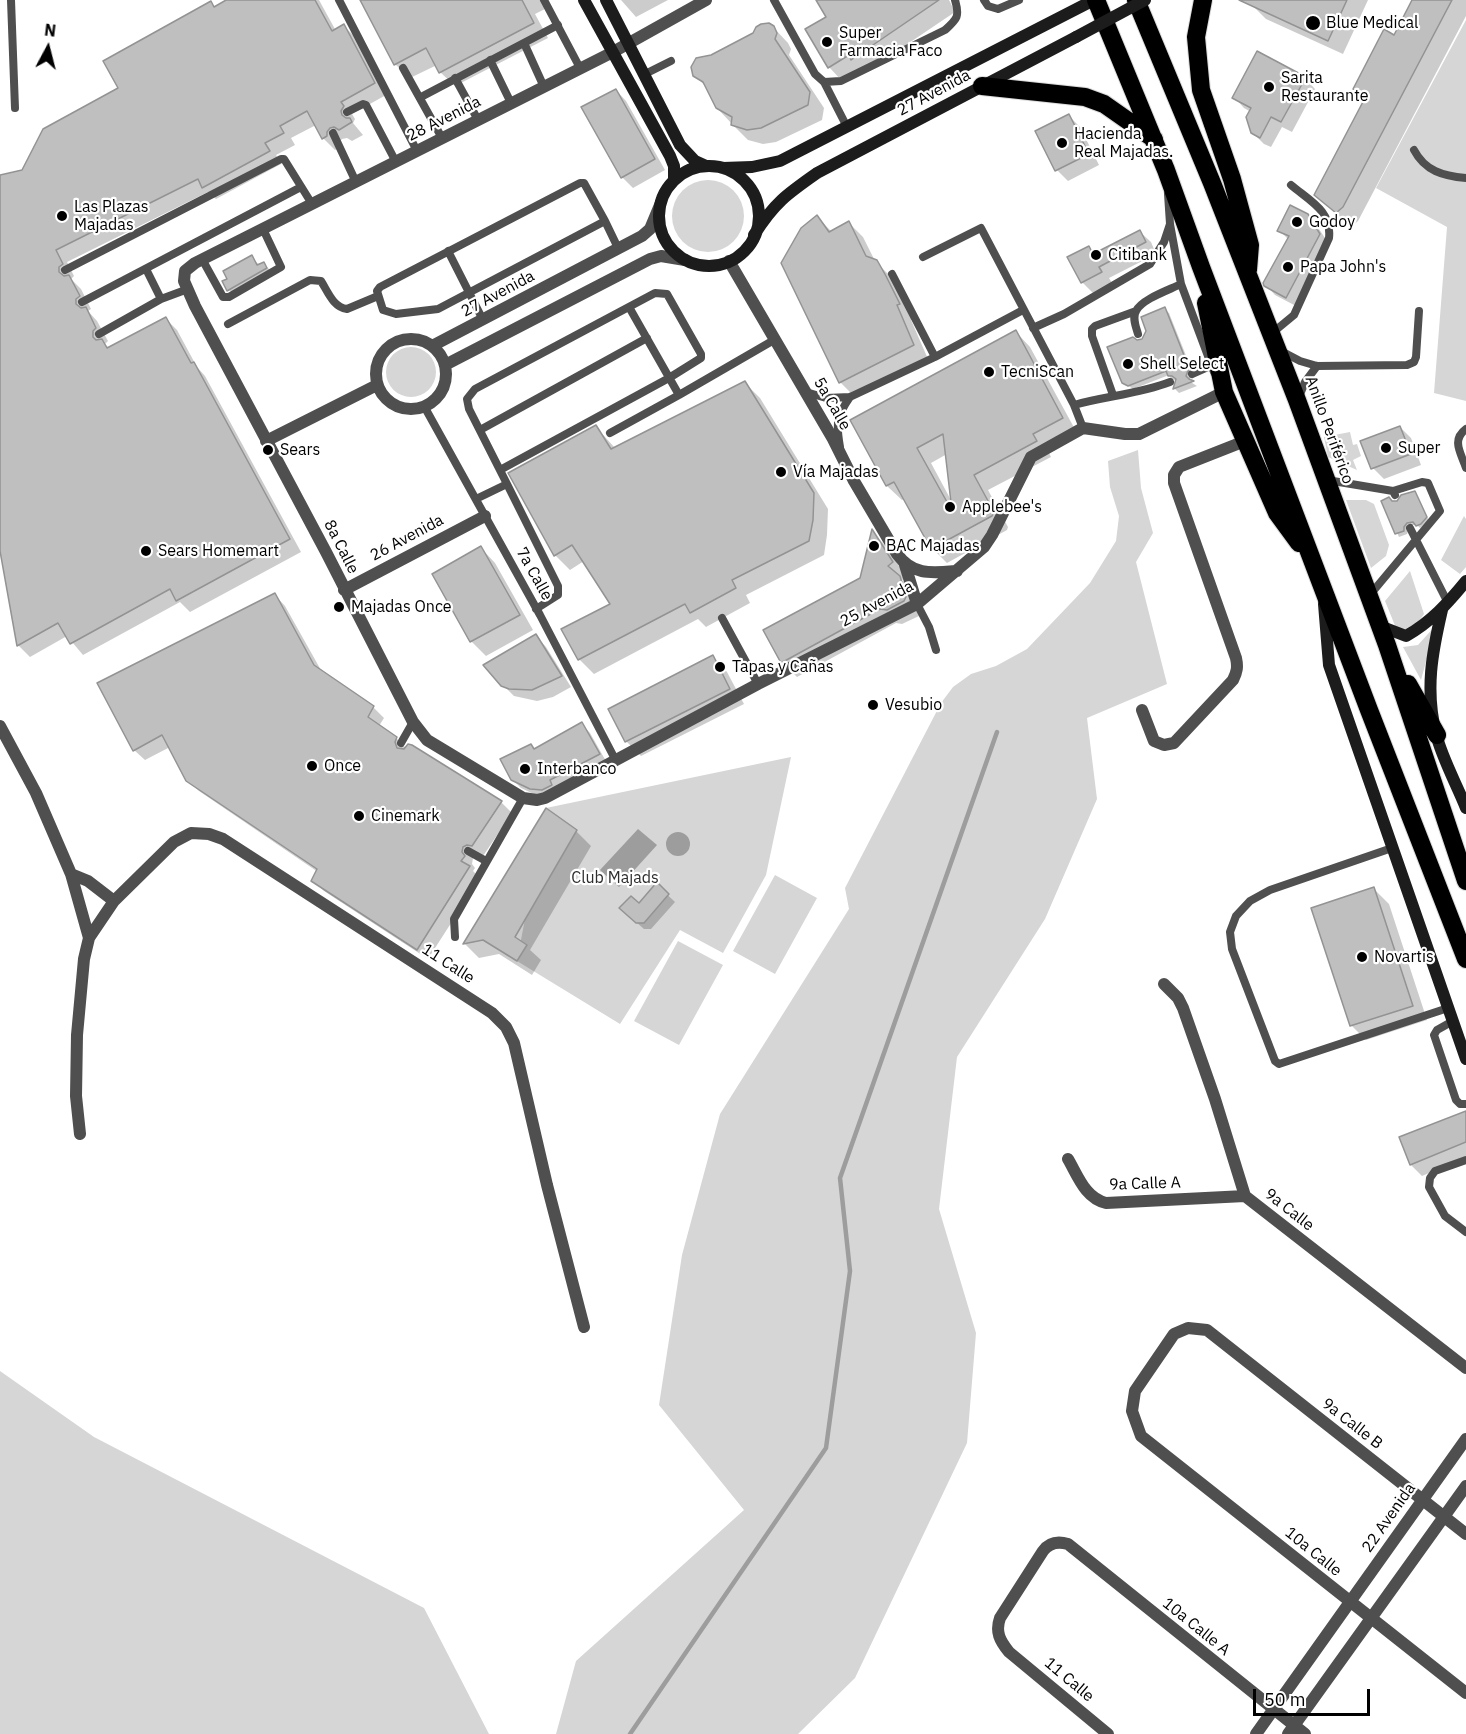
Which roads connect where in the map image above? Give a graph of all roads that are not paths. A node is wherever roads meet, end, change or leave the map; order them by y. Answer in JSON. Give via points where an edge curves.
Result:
{"nodes":[{"id":1,"x":12,"y":0,"type":"edge"},
{"id":2,"x":339,"y":0,"type":"edge"},
{"id":3,"x":544,"y":0,"type":"edge"},
{"id":4,"x":584,"y":0,"type":"edge"},
{"id":5,"x":606,"y":0,"type":"edge"},
{"id":6,"x":706,"y":0,"type":"edge"},
{"id":7,"x":774,"y":0,"type":"edge"},
{"id":8,"x":955,"y":0,"type":"edge"},
{"id":9,"x":984,"y":0,"type":"edge"},
{"id":10,"x":1019,"y":0,"type":"edge"},
{"id":11,"x":1095,"y":0,"type":"edge"},
{"id":12,"x":1136,"y":0,"type":"edge"},
{"id":13,"x":1145,"y":0,"type":"edge"},
{"id":14,"x":1203,"y":0,"type":"edge"},
{"id":15,"x":558,"y":25,"type":"junction"},
{"id":16,"x":629,"y":42,"type":"junction"},
{"id":17,"x":524,"y":43,"type":"junction"},
{"id":18,"x":613,"y":52,"type":"junction"},
{"id":19,"x":490,"y":60,"type":"junction"},
{"id":20,"x":670,"y":61,"type":"dead end"},
{"id":21,"x":404,"y":68,"type":"dead end"},
{"id":22,"x":580,"y":68,"type":"junction"},
{"id":23,"x":645,"y":74,"type":"junction"},
{"id":24,"x":455,"y":78,"type":"junction"},
{"id":25,"x":824,"y":82,"type":"junction"},
{"id":26,"x":982,"y":86,"type":"junction"},
{"id":27,"x":544,"y":87,"type":"junction"},
{"id":28,"x":421,"y":97,"type":"junction"},
{"id":29,"x":511,"y":103,"type":"junction"},
{"id":30,"x":15,"y":108,"type":"dead end"},
{"id":31,"x":347,"y":112,"type":"dead end"},
{"id":32,"x":478,"y":120,"type":"junction"},
{"id":33,"x":847,"y":127,"type":"junction"},
{"id":34,"x":333,"y":133,"type":"dead end"},
{"id":35,"x":442,"y":138,"type":"junction"},
{"id":36,"x":1154,"y":139,"type":"junction"},
{"id":37,"x":1414,"y":150,"type":"dead end"},
{"id":38,"x":417,"y":151,"type":"junction"},
{"id":39,"x":396,"y":162,"type":"junction"},
{"id":40,"x":706,"y":166,"type":"junction"},
{"id":41,"x":723,"y":168,"type":"junction"},
{"id":42,"x":1166,"y":170,"type":"junction"},
{"id":43,"x":1466,"y":178,"type":"edge"},
{"id":44,"x":674,"y":179,"type":"junction"},
{"id":45,"x":355,"y":180,"type":"junction"},
{"id":46,"x":1291,"y":185,"type":"dead end"},
{"id":47,"x":301,"y":187,"type":"junction"},
{"id":48,"x":312,"y":204,"type":"junction"},
{"id":49,"x":660,"y":205,"type":"junction"},
{"id":50,"x":605,"y":221,"type":"junction"},
{"id":51,"x":1170,"y":224,"type":"junction"},
{"id":52,"x":263,"y":229,"type":"junction"},
{"id":53,"x":754,"y":235,"type":"junction"},
{"id":54,"x":618,"y":248,"type":"junction"},
{"id":55,"x":448,"y":251,"type":"junction"},
{"id":56,"x":923,"y":257,"type":"dead end"},
{"id":57,"x":685,"y":260,"type":"junction"},
{"id":58,"x":198,"y":261,"type":"junction"},
{"id":59,"x":729,"y":261,"type":"junction"},
{"id":60,"x":146,"y":269,"type":"junction"},
{"id":61,"x":65,"y":270,"type":"dead end"},
{"id":62,"x":1247,"y":272,"type":"junction"},
{"id":63,"x":892,"y":274,"type":"dead end"},
{"id":64,"x":1205,"y":277,"type":"junction"},
{"id":65,"x":1181,"y":284,"type":"junction"},
{"id":66,"x":188,"y":289,"type":"junction"},
{"id":67,"x":470,"y":292,"type":"junction"},
{"id":68,"x":378,"y":296,"type":"junction"},
{"id":69,"x":161,"y":299,"type":"junction"},
{"id":70,"x":82,"y":302,"type":"dead end"},
{"id":71,"x":629,"y":307,"type":"junction"},
{"id":72,"x":1023,"y":310,"type":"junction"},
{"id":73,"x":1136,"y":311,"type":"junction"},
{"id":74,"x":1419,"y":311,"type":"dead end"},
{"id":75,"x":483,"y":320,"type":"junction"},
{"id":76,"x":228,"y":324,"type":"dead end"},
{"id":77,"x":1033,"y":328,"type":"junction"},
{"id":78,"x":99,"y":334,"type":"dead end"},
{"id":79,"x":1138,"y":334,"type":"dead end"},
{"id":80,"x":647,"y":338,"type":"junction"},
{"id":81,"x":774,"y":340,"type":"junction"},
{"id":82,"x":1274,"y":341,"type":"junction"},
{"id":83,"x":432,"y":346,"type":"junction"},
{"id":84,"x":935,"y":357,"type":"junction"},
{"id":85,"x":445,"y":365,"type":"junction"},
{"id":86,"x":1210,"y":366,"type":"junction"},
{"id":87,"x":1317,"y":366,"type":"junction"},
{"id":88,"x":1192,"y":374,"type":"dead end"},
{"id":89,"x":1157,"y":375,"type":"dead end"},
{"id":90,"x":669,"y":378,"type":"junction"},
{"id":91,"x":379,"y":388,"type":"junction"},
{"id":92,"x":806,"y":392,"type":"junction"},
{"id":93,"x":1224,"y":392,"type":"junction"},
{"id":94,"x":679,"y":395,"type":"junction"},
{"id":95,"x":1113,"y":395,"type":"junction"},
{"id":96,"x":850,"y":398,"type":"junction"},
{"id":97,"x":1297,"y":400,"type":"junction"},
{"id":98,"x":1074,"y":405,"type":"junction"},
{"id":99,"x":424,"y":406,"type":"junction"},
{"id":100,"x":1083,"y":428,"type":"junction"},
{"id":101,"x":1466,"y":429,"type":"edge"},
{"id":102,"x":480,"y":430,"type":"junction"},
{"id":103,"x":610,"y":433,"type":"dead end"},
{"id":104,"x":1245,"y":441,"type":"junction"},
{"id":105,"x":268,"y":444,"type":"junction"},
{"id":106,"x":842,"y":456,"type":"junction"},
{"id":107,"x":1466,"y":468,"type":"edge"},
{"id":108,"x":500,"y":470,"type":"junction"},
{"id":109,"x":1326,"y":480,"type":"junction"},
{"id":110,"x":507,"y":484,"type":"junction"},
{"id":111,"x":476,"y":499,"type":"junction"},
{"id":112,"x":485,"y":516,"type":"junction"},
{"id":113,"x":1410,"y":528,"type":"dead end"},
{"id":114,"x":1415,"y":539,"type":"junction"},
{"id":115,"x":1314,"y":562,"type":"junction"},
{"id":116,"x":904,"y":565,"type":"junction"},
{"id":117,"x":958,"y":570,"type":"junction"},
{"id":118,"x":1466,"y":581,"type":"edge"},
{"id":119,"x":1322,"y":585,"type":"junction"},
{"id":120,"x":344,"y":590,"type":"junction"},
{"id":121,"x":1369,"y":596,"type":"junction"},
{"id":122,"x":917,"y":604,"type":"junction"},
{"id":123,"x":1445,"y":606,"type":"junction"},
{"id":124,"x":536,"y":609,"type":"junction"},
{"id":125,"x":722,"y":618,"type":"dead end"},
{"id":126,"x":1380,"y":626,"type":"junction"},
{"id":127,"x":1387,"y":645,"type":"junction"},
{"id":128,"x":936,"y":650,"type":"dead end"},
{"id":129,"x":758,"y":684,"type":"junction"},
{"id":130,"x":1142,"y":710,"type":"dead end"},
{"id":131,"x":413,"y":722,"type":"junction"},
{"id":132,"x":0,"y":726,"type":"edge"},
{"id":133,"x":1437,"y":735,"type":"junction"},
{"id":134,"x":401,"y":743,"type":"dead end"},
{"id":135,"x":615,"y":759,"type":"junction"},
{"id":136,"x":526,"y":799,"type":"junction"},
{"id":137,"x":1466,"y":808,"type":"edge"},
{"id":138,"x":1392,"y":848,"type":"junction"},
{"id":139,"x":468,"y":851,"type":"dead end"},
{"id":140,"x":486,"y":861,"type":"junction"},
{"id":141,"x":71,"y":874,"type":"junction"},
{"id":142,"x":1466,"y":881,"type":"edge"},
{"id":143,"x":114,"y":901,"type":"junction"},
{"id":144,"x":455,"y":937,"type":"dead end"},
{"id":145,"x":89,"y":939,"type":"junction"},
{"id":146,"x":1466,"y":960,"type":"edge"},
{"id":147,"x":1164,"y":984,"type":"dead end"},
{"id":148,"x":1448,"y":1008,"type":"junction"},
{"id":149,"x":1453,"y":1021,"type":"junction"},
{"id":150,"x":1466,"y":1059,"type":"edge"},
{"id":151,"x":1466,"y":1104,"type":"edge"},
{"id":152,"x":80,"y":1134,"type":"dead end"},
{"id":153,"x":1068,"y":1159,"type":"dead end"},
{"id":154,"x":1466,"y":1160,"type":"edge"},
{"id":155,"x":1245,"y":1196,"type":"junction"},
{"id":156,"x":1466,"y":1232,"type":"edge"},
{"id":157,"x":584,"y":1327,"type":"dead end"},
{"id":158,"x":1466,"y":1368,"type":"edge"},
{"id":159,"x":1141,"y":1436,"type":"joint"},
{"id":160,"x":1466,"y":1439,"type":"edge"},
{"id":161,"x":1466,"y":1486,"type":"edge"},
{"id":162,"x":1422,"y":1501,"type":"junction"},
{"id":163,"x":1443,"y":1517,"type":"junction"},
{"id":164,"x":1466,"y":1534,"type":"edge"},
{"id":165,"x":1349,"y":1602,"type":"junction"},
{"id":166,"x":1371,"y":1618,"type":"junction"},
{"id":167,"x":1009,"y":1652,"type":"joint"},
{"id":168,"x":1466,"y":1693,"type":"edge"},
{"id":169,"x":1273,"y":1710,"type":"junction"},
{"id":170,"x":1291,"y":1730,"type":"edge"},
{"id":171,"x":1108,"y":1734,"type":"edge"},
{"id":172,"x":1256,"y":1734,"type":"edge"},
{"id":173,"x":1305,"y":1734,"type":"edge"}],
"edges":[{"from":1,"to":30,"type":"lane"},
{"from":2,"to":38,"type":"lane"},
{"from":3,"to":15,"type":"lane"},
{"from":4,"to":18,"type":"street"},
{"from":5,"to":16,"type":"street"},
{"from":6,"to":16,"type":"street","name":"28 Avenida"},
{"from":7,"to":25,"type":"lane","via":[[815,74]]},
{"from":8,"to":25,"type":"lane","via":[[956,21],[945,30],[841,81]]},
{"from":9,"to":10,"type":"lane","via":[[998,9]]},
{"from":11,"to":33,"type":"street","name":"27 Avenida"},
{"from":11,"to":36,"type":"highway"},
{"from":12,"to":62,"type":"highway","name":"Anillo Periférico"},
{"from":13,"to":26,"type":"street","name":"27 Avenida","bridge":true},
{"from":14,"to":62,"type":"highway","via":[[1196,38],[1201,90],[1250,245]]},
{"from":15,"to":17,"type":"lane"},
{"from":15,"to":22,"type":"lane"},
{"from":16,"to":18,"type":"street","name":"28 Avenida"},
{"from":16,"to":23,"type":"street"},
{"from":17,"to":19,"type":"lane"},
{"from":17,"to":27,"type":"lane"},
{"from":18,"to":22,"type":"street","name":"28 Avenida"},
{"from":18,"to":44,"type":"street","via":[[670,156]]},
{"from":19,"to":24,"type":"lane"},
{"from":19,"to":29,"type":"lane"},
{"from":20,"to":23,"type":"lane"},
{"from":21,"to":28,"type":"lane"},
{"from":22,"to":27,"type":"street","name":"28 Avenida"},
{"from":23,"to":40,"type":"street","via":[[680,145],[695,161]]},
{"from":24,"to":28,"type":"lane"},
{"from":24,"to":32,"type":"lane"},
{"from":25,"to":33,"type":"lane"},
{"from":26,"to":36,"type":"highway","via":[[1085,97],[1104,104]]},
{"from":26,"to":53,"type":"street","name":"27 Avenida","via":[[817,173],[785,195]]},
{"from":27,"to":29,"type":"street","name":"28 Avenida"},
{"from":28,"to":35,"type":"lane"},
{"from":29,"to":32,"type":"street","name":"28 Avenida"},
{"from":31,"to":39,"type":"lane","via":[[366,105]]},
{"from":32,"to":35,"type":"street","name":"28 Avenida"},
{"from":33,"to":41,"type":"street","name":"27 Avenida","via":[[780,161]]},
{"from":34,"to":45,"type":"lane"},
{"from":35,"to":38,"type":"street","name":"28 Avenida"},
{"from":36,"to":42,"type":"highway"},
{"from":37,"to":43,"type":"lane","via":[[1420,161],[1436,173]]},
{"from":38,"to":39,"type":"street","name":"28 Avenida"},
{"from":39,"to":45,"type":"street","name":"28 Avenida"},
{"from":40,"to":41,"type":"street"},
{"from":40,"to":44,"type":"street"},
{"from":41,"to":53,"type":"street","via":[[740,177],[754,195],[758,218]]},
{"from":42,"to":51,"type":"lane"},
{"from":42,"to":64,"type":"highway"},
{"from":44,"to":49,"type":"street"},
{"from":45,"to":48,"type":"street","name":"28 Avenida"},
{"from":46,"to":82,"type":"lane","via":[[1325,214],[1330,232],[1299,306]]},
{"from":47,"to":48,"type":"lane"},
{"from":47,"to":60,"type":"lane"},
{"from":47,"to":61,"type":"lane","via":[[284,159],[277,160]]},
{"from":48,"to":52,"type":"street","name":"28 Avenida"},
{"from":49,"to":54,"type":"street","name":"27 Avenida","via":[[650,229]]},
{"from":49,"to":57,"type":"street","via":[[662,234],[672,250]]},
{"from":50,"to":54,"type":"lane"},
{"from":50,"to":55,"type":"lane","via":[[584,183],[580,183]]},
{"from":50,"to":67,"type":"lane"},
{"from":51,"to":65,"type":"lane"},
{"from":51,"to":77,"type":"lane","via":[[1150,264]]},
{"from":52,"to":58,"type":"street","name":"28 Avenida"},
{"from":52,"to":58,"type":"lane","via":[[281,267],[229,297],[223,297]]},
{"from":53,"to":59,"type":"street","via":[[743,252]]},
{"from":54,"to":75,"type":"street","name":"27 Avenida"},
{"from":55,"to":67,"type":"lane"},
{"from":55,"to":68,"type":"lane","via":[[380,286]]},
{"from":56,"to":72,"type":"lane","via":[[981,228]]},
{"from":57,"to":59,"type":"street","via":[[702,265]]},
{"from":57,"to":85,"type":"street","via":[[662,256],[650,259]]},
{"from":58,"to":66,"type":"street","via":[[184,273]]},
{"from":59,"to":81,"type":"street","name":"5a Calle"},
{"from":60,"to":69,"type":"lane"},
{"from":60,"to":70,"type":"lane"},
{"from":62,"to":82,"type":"highway","name":"Anillo Periférico"},
{"from":63,"to":84,"type":"lane"},
{"from":64,"to":93,"type":"highway","via":[[1204,297]]},
{"from":64,"to":115,"type":"highway"},
{"from":65,"to":73,"type":"lane"},
{"from":65,"to":86,"type":"lane"},
{"from":66,"to":69,"type":"lane"},
{"from":66,"to":105,"type":"street","name":"8a Calle"},
{"from":67,"to":68,"type":"lane","via":[[438,309],[396,314],[383,310]]},
{"from":67,"to":75,"type":"lane"},
{"from":68,"to":76,"type":"lane","via":[[342,308],[336,306],[321,280],[310,280]]},
{"from":69,"to":78,"type":"lane"},
{"from":71,"to":80,"type":"lane"},
{"from":71,"to":90,"type":"lane","via":[[661,293],[667,294],[679,314],[702,356]]},
{"from":71,"to":102,"type":"lane","via":[[475,390],[467,399]]},
{"from":72,"to":77,"type":"lane"},
{"from":72,"to":84,"type":"lane"},
{"from":73,"to":79,"type":"lane"},
{"from":73,"to":95,"type":"lane","via":[[1092,329]]},
{"from":74,"to":87,"type":"lane","via":[[1414,362],[1401,366]]},
{"from":75,"to":83,"type":"street","name":"27 Avenida"},
{"from":77,"to":98,"type":"lane"},
{"from":80,"to":90,"type":"lane"},
{"from":80,"to":102,"type":"lane"},
{"from":81,"to":92,"type":"street","name":"5a Calle"},
{"from":81,"to":94,"type":"lane"},
{"from":82,"to":87,"type":"lane","via":[[1300,361]]},
{"from":82,"to":97,"type":"highway","name":"Anillo Periférico"},
{"from":83,"to":85,"type":"street"},
{"from":83,"to":91,"type":"street","via":[[414,339],[393,343],[377,364]]},
{"from":84,"to":96,"type":"lane"},
{"from":85,"to":99,"type":"street","via":[[443,386]]},
{"from":86,"to":88,"type":"lane"},
{"from":86,"to":93,"type":"lane"},
{"from":87,"to":97,"type":"lane"},
{"from":89,"to":95,"type":"lane","via":[[1166,384]]},
{"from":90,"to":94,"type":"lane"},
{"from":90,"to":108,"type":"lane"},
{"from":91,"to":99,"type":"street","via":[[399,406]]},
{"from":91,"to":105,"type":"street"},
{"from":92,"to":96,"type":"lane","via":[[826,398]]},
{"from":92,"to":106,"type":"street","name":"5a Calle"},
{"from":93,"to":100,"type":"street","via":[[1139,434]]},
{"from":93,"to":104,"type":"highway"},
{"from":94,"to":103,"type":"lane"},
{"from":95,"to":98,"type":"lane"},
{"from":96,"to":106,"type":"lane","via":[[837,424]]},
{"from":97,"to":109,"type":"highway","name":"Anillo Periférico"},
{"from":98,"to":100,"type":"lane"},
{"from":99,"to":111,"type":"lane","name":"7a Calle"},
{"from":100,"to":117,"type":"street","name":"25 Avenida","via":[[1030,457],[993,535]]},
{"from":101,"to":107,"type":"lane","via":[[1458,436]]},
{"from":102,"to":108,"type":"lane"},
{"from":104,"to":115,"type":"highway","via":[[1277,513]]},
{"from":104,"to":130,"type":"street","via":[[1179,466],[1174,475],[1236,658],[1236,674],[1174,743],[1154,741]]},
{"from":105,"to":120,"type":"street","name":"8a Calle"},
{"from":106,"to":116,"type":"street","name":"5a Calle"},
{"from":108,"to":110,"type":"lane"},
{"from":109,"to":114,"type":"lane","via":[[1394,493],[1428,483],[1439,514]]},
{"from":109,"to":121,"type":"highway","name":"Anillo Periférico"},
{"from":110,"to":111,"type":"lane"},
{"from":110,"to":124,"type":"lane","via":[[558,586],[558,596]]},
{"from":111,"to":112,"type":"lane","name":"7a Calle"},
{"from":112,"to":120,"type":"street","name":"26 Avenida"},
{"from":112,"to":124,"type":"lane","name":"7a Calle"},
{"from":113,"to":114,"type":"lane"},
{"from":114,"to":121,"type":"lane"},
{"from":114,"to":123,"type":"lane"},
{"from":115,"to":119,"type":"highway"},
{"from":116,"to":117,"type":"street","via":[[934,573]]},
{"from":116,"to":122,"type":"street","name":"5a Calle"},
{"from":117,"to":122,"type":"street","name":"25 Avenida"},
{"from":118,"to":123,"type":"street"},
{"from":119,"to":138,"type":"street","via":[[1329,665]]},
{"from":119,"to":146,"type":"highway"},
{"from":120,"to":131,"type":"street","name":"8a Calle"},
{"from":121,"to":126,"type":"highway","name":"Anillo Periférico"},
{"from":122,"to":128,"type":"lane"},
{"from":122,"to":129,"type":"street","name":"25 Avenida"},
{"from":123,"to":126,"type":"street","via":[[1406,636]]},
{"from":123,"to":133,"type":"street","via":[[1430,669]]},
{"from":124,"to":135,"type":"lane","name":"7a Calle"},
{"from":125,"to":129,"type":"lane"},
{"from":126,"to":127,"type":"highway","name":"Anillo Periférico"},
{"from":127,"to":133,"type":"highway"},
{"from":127,"to":142,"type":"highway","name":"Anillo Periférico"},
{"from":129,"to":135,"type":"street","name":"25 Avenida"},
{"from":131,"to":134,"type":"lane"},
{"from":131,"to":136,"type":"street","name":"8a Calle","via":[[426,740]]},
{"from":132,"to":141,"type":"street","name":"11 Calle","via":[[36,793]]},
{"from":133,"to":137,"type":"street"},
{"from":135,"to":136,"type":"street","name":"25 Avenida","via":[[545,798]]},
{"from":136,"to":140,"type":"lane"},
{"from":138,"to":148,"type":"street"},
{"from":138,"to":148,"type":"lane","via":[[1270,890],[1250,901],[1236,916],[1230,932],[1232,949],[1279,1064]]},
{"from":139,"to":140,"type":"lane"},
{"from":140,"to":144,"type":"lane","via":[[454,919]]},
{"from":141,"to":143,"type":"street","via":[[88,881]]},
{"from":141,"to":145,"type":"street","name":"11 Calle"},
{"from":143,"to":145,"type":"street","name":"11 Calle"},
{"from":143,"to":157,"type":"street","name":"11 Calle","via":[[178,839],[198,833],[216,836],[496,1016],[516,1050]]},
{"from":145,"to":152,"type":"street","name":"11 Calle","via":[[77,1035]]},
{"from":147,"to":155,"type":"street","name":"9a Calle","via":[[1183,1008]]},
{"from":148,"to":149,"type":"street"},
{"from":149,"to":150,"type":"street"},
{"from":149,"to":151,"type":"lane","via":[[1434,1035],[1456,1100]]},
{"from":153,"to":155,"type":"street","name":"9a Calle A","via":[[1088,1194],[1106,1203]]},
{"from":154,"to":156,"type":"lane","via":[[1435,1171],[1429,1187],[1445,1216]]},
{"from":155,"to":158,"type":"street","name":"9a Calle"},
{"from":159,"to":162,"type":"street","name":"9a Calle B","via":[[1132,1411],[1135,1391],[1174,1334],[1182,1329],[1207,1330]]},
{"from":159,"to":165,"type":"street","name":"10a Calle"},
{"from":160,"to":162,"type":"street","name":"22 Avenida"},
{"from":161,"to":163,"type":"street"},
{"from":162,"to":163,"type":"street","name":"9a Calle B"},
{"from":162,"to":165,"type":"street","name":"22 Avenida"},
{"from":163,"to":164,"type":"street","name":"9a Calle B"},
{"from":163,"to":166,"type":"street"},
{"from":165,"to":166,"type":"street","name":"10a Calle"},
{"from":165,"to":169,"type":"street","name":"22 Avenida"},
{"from":166,"to":168,"type":"street","name":"10a Calle"},
{"from":166,"to":170,"type":"street"},
{"from":167,"to":169,"type":"street","name":"10a Calle A","via":[[999,1637],[1000,1618],[1046,1547],[1057,1542],[1068,1544]]},
{"from":167,"to":171,"type":"street","name":"11 Calle"},
{"from":169,"to":170,"type":"street","name":"10a Calle A"},
{"from":169,"to":172,"type":"street","name":"22 Avenida"},
{"from":170,"to":173,"type":"street","name":"10a Calle A"}]}
